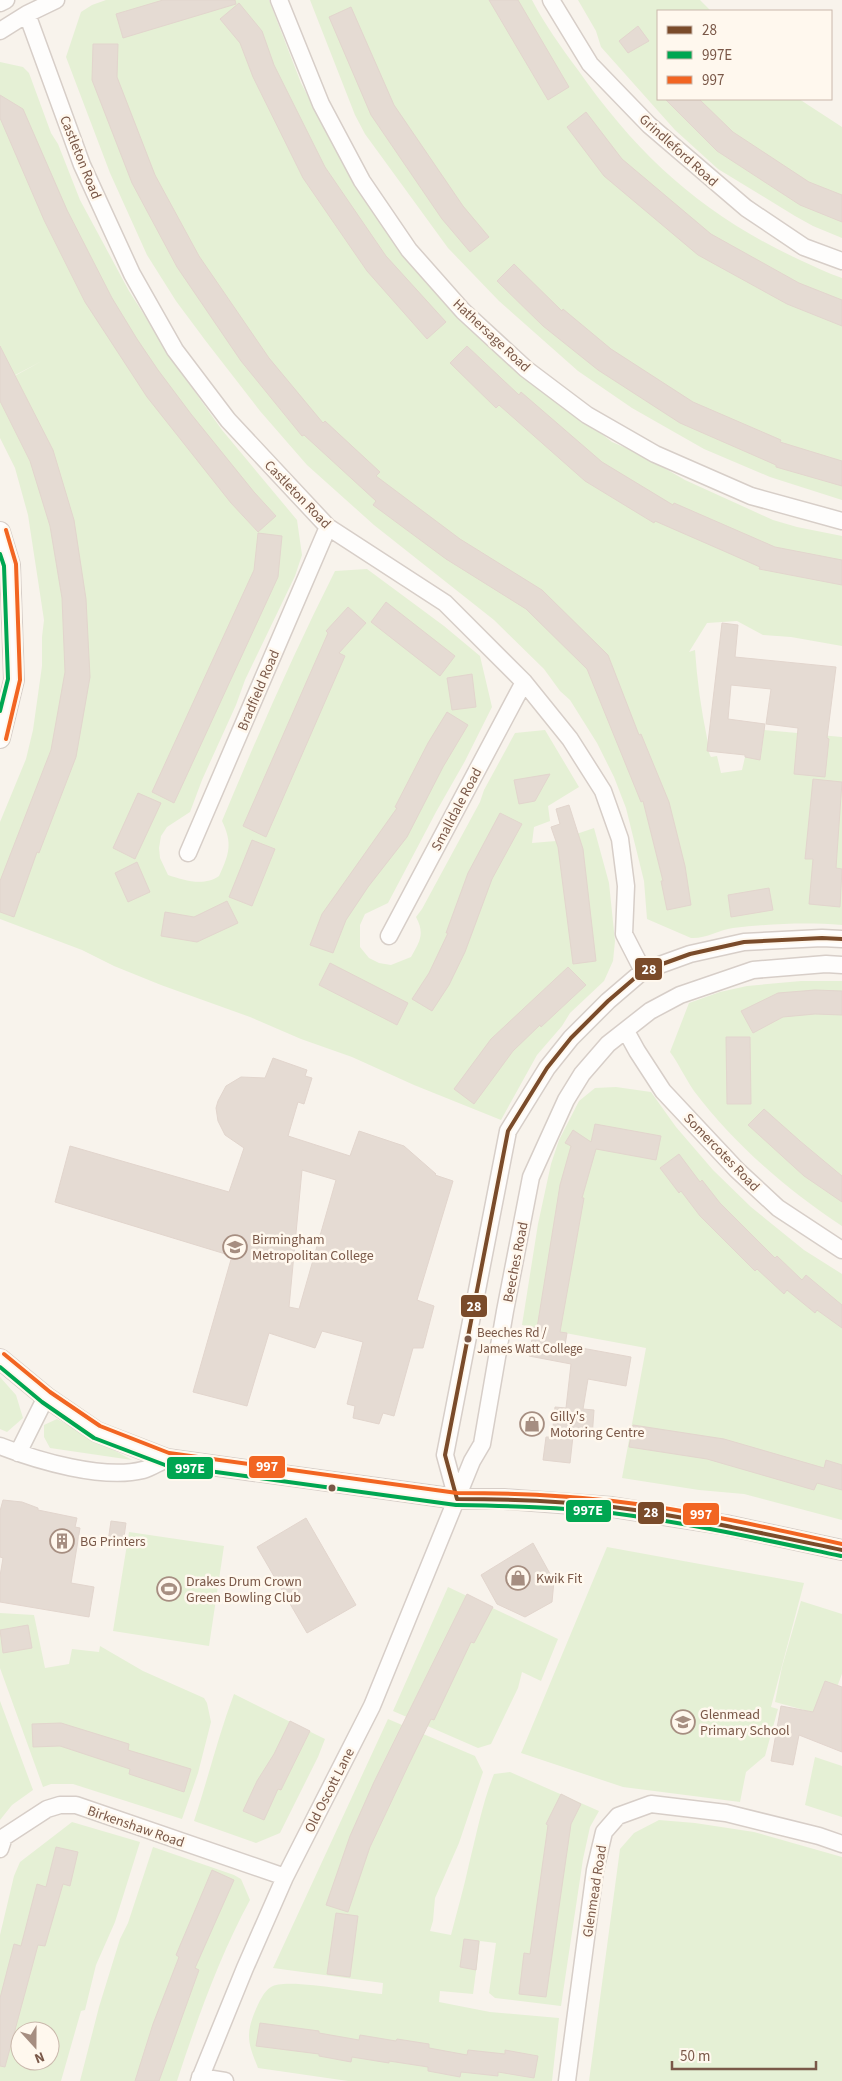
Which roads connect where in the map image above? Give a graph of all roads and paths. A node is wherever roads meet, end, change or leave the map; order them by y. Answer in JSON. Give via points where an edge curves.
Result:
{"nodes":[{"id":1,"x":6,"y":0,"type":"edge"},
{"id":2,"x":56,"y":0,"type":"edge"},
{"id":3,"x":278,"y":0,"type":"edge"},
{"id":4,"x":551,"y":0,"type":"edge"},
{"id":5,"x":0,"y":4,"type":"edge"},
{"id":6,"x":27,"y":14,"type":"junction"},
{"id":7,"x":0,"y":31,"type":"edge"},
{"id":8,"x":842,"y":261,"type":"edge"},
{"id":9,"x":842,"y":522,"type":"edge"},
{"id":10,"x":328,"y":527,"type":"junction"},
{"id":11,"x":0,"y":532,"type":"edge"},
{"id":12,"x":5,"y":566,"type":"edge"},
{"id":13,"x":524,"y":682,"type":"junction"},
{"id":14,"x":0,"y":738,"type":"edge"},
{"id":15,"x":188,"y":853,"type":"dead end"},
{"id":16,"x":389,"y":936,"type":"dead end"},
{"id":17,"x":842,"y":939,"type":"edge"},
{"id":18,"x":842,"y":965,"type":"edge"},
{"id":19,"x":643,"y":971,"type":"junction"},
{"id":20,"x":626,"y":1031,"type":"junction"},
{"id":21,"x":842,"y":1250,"type":"edge"},
{"id":22,"x":0,"y":1359,"type":"edge"},
{"id":23,"x":46,"y":1397,"type":"junction"},
{"id":24,"x":0,"y":1446,"type":"edge"},
{"id":25,"x":18,"y":1453,"type":"junction"},
{"id":26,"x":167,"y":1459,"type":"junction"},
{"id":27,"x":457,"y":1499,"type":"junction"},
{"id":28,"x":842,"y":1550,"type":"edge"},
{"id":29,"x":842,"y":1844,"type":"edge"},
{"id":30,"x":0,"y":1849,"type":"edge"},
{"id":31,"x":285,"y":1877,"type":"junction"},
{"id":32,"x":200,"y":2079,"type":"edge"},
{"id":33,"x":225,"y":2081,"type":"edge"},
{"id":34,"x":567,"y":2081,"type":"edge"}],
"edges":[{"from":1,"to":5,"type":"street"},
{"from":2,"to":6,"type":"street"},
{"from":3,"to":9,"type":"street","name":"Hathersage Road","via":[[321,104],[362,181],[410,250],[463,311],[526,368],[587,416],[655,454],[751,496]]},
{"from":4,"to":8,"type":"street","name":"Grindleford Road","via":[[590,64],[649,125],[746,208],[804,248]]},
{"from":6,"to":7,"type":"street"},
{"from":6,"to":10,"type":"street","name":"Castleton Road","via":[[82,165],[132,274],[175,350],[228,420]]},
{"from":10,"to":13,"type":"street","name":"Castleton Road","via":[[445,603]]},
{"from":10,"to":15,"type":"street","name":"Bradfield Road"},
{"from":11,"to":12,"type":"street"},
{"from":12,"to":14,"type":"street","via":[[14,680]]},
{"from":13,"to":16,"type":"street","name":"Smalldale Road"},
{"from":13,"to":19,"type":"street","name":"Castleton Road","via":[[570,739],[603,791],[620,839],[626,886],[624,934]]},
{"from":17,"to":19,"type":"street","via":[[744,942],[690,954]]},
{"from":18,"to":20,"type":"street","name":"Beeches Road","via":[[753,970],[680,994],[650,1011]]},
{"from":19,"to":27,"type":"street","via":[[572,1038],[547,1068],[508,1132],[445,1455]]},
{"from":20,"to":21,"type":"street","name":"Somercotes Road","via":[[663,1091],[737,1170],[778,1208]]},
{"from":20,"to":27,"type":"street","name":"Beeches Road","via":[[608,1044],[582,1074],[566,1100],[532,1177],[482,1444]]},
{"from":22,"to":23,"type":"street"},
{"from":23,"to":25,"type":"street"},
{"from":23,"to":26,"type":"street","via":[[97,1432]]},
{"from":24,"to":25,"type":"street"},
{"from":25,"to":26,"type":"street","via":[[97,1473],[143,1470]]},
{"from":26,"to":27,"type":"street"},
{"from":27,"to":28,"type":"street","via":[[612,1507],[726,1525]]},
{"from":27,"to":31,"type":"street","name":"Old Oscott Lane","via":[[372,1706]]},
{"from":29,"to":34,"type":"street","name":"Glenmead Road","via":[[726,1813],[651,1804],[618,1816],[604,1832],[595,1870]]},
{"from":30,"to":31,"type":"street","name":"Birkenshaw Road","via":[[4,1837],[46,1809],[76,1805]]},
{"from":31,"to":32,"type":"street","name":"Old Oscott Lane"},
{"from":32,"to":33,"type":"street"}]}
